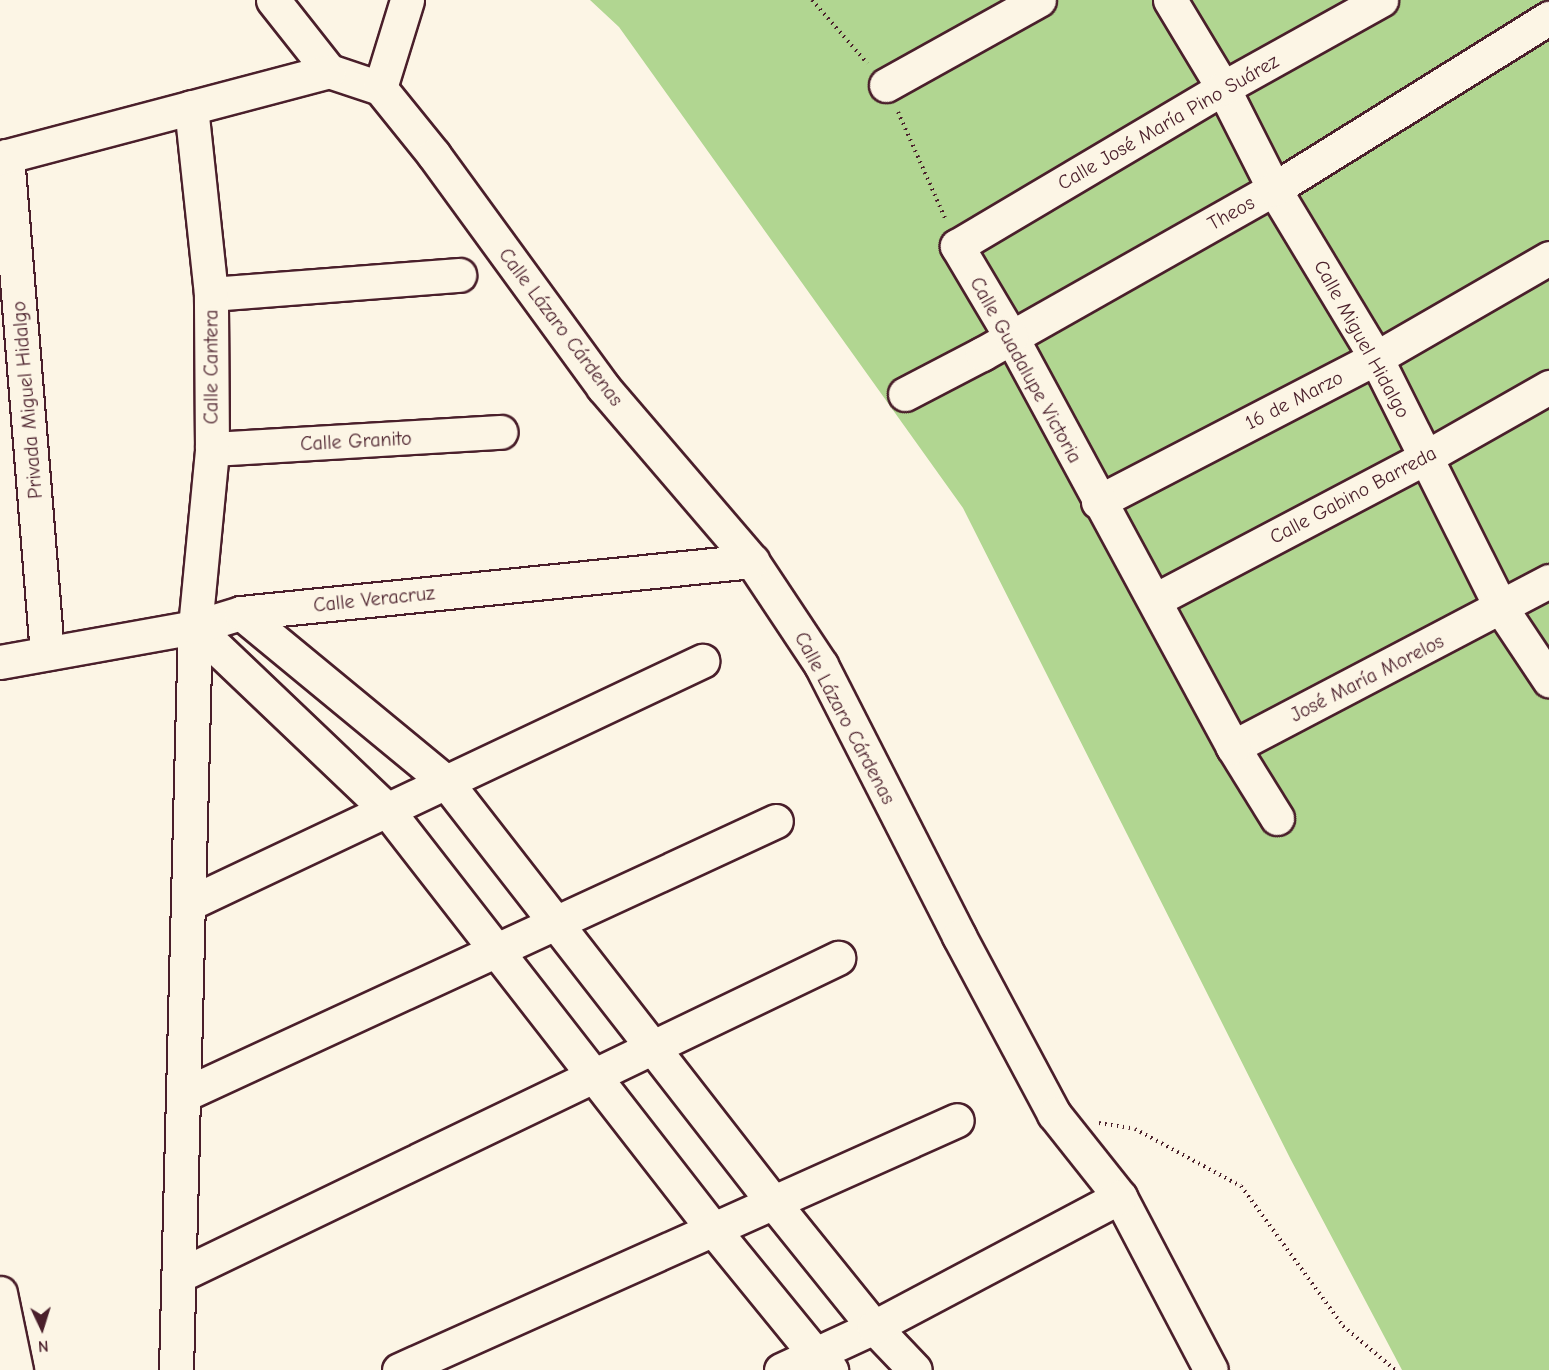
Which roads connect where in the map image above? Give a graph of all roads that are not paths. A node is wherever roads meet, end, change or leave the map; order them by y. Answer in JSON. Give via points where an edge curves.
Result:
{"nodes":[{"id":1,"x":273,"y":0,"type":"edge"},
{"id":2,"x":408,"y":0,"type":"edge"},
{"id":3,"x":1039,"y":0,"type":"edge"},
{"id":4,"x":1170,"y":0,"type":"edge"},
{"id":5,"x":1381,"y":0,"type":"edge"},
{"id":6,"x":1542,"y":18,"type":"edge"},
{"id":7,"x":329,"y":71,"type":"junction"},
{"id":8,"x":886,"y":85,"type":"road end"},
{"id":9,"x":380,"y":88,"type":"junction"},
{"id":10,"x":1223,"y":88,"type":"junction"},
{"id":11,"x":191,"y":108,"type":"junction"},
{"id":12,"x":4,"y":157,"type":"edge"},
{"id":13,"x":1275,"y":189,"type":"junction"},
{"id":14,"x":957,"y":246,"type":"joint"},
{"id":15,"x":1549,"y":258,"type":"edge"},
{"id":16,"x":459,"y":275,"type":"dead end"},
{"id":17,"x":211,"y":294,"type":"junction"},
{"id":18,"x":1011,"y":337,"type":"junction"},
{"id":19,"x":1376,"y":358,"type":"junction"},
{"id":20,"x":1549,"y":387,"type":"edge"},
{"id":21,"x":904,"y":394,"type":"dead end"},
{"id":22,"x":500,"y":432,"type":"dead end"},
{"id":23,"x":212,"y":449,"type":"junction"},
{"id":24,"x":1426,"y":457,"type":"junction"},
{"id":25,"x":1098,"y":502,"type":"junction"},
{"id":26,"x":752,"y":561,"type":"junction"},
{"id":27,"x":1549,"y":581,"type":"edge"},
{"id":28,"x":1155,"y":600,"type":"junction"},
{"id":29,"x":1501,"y":608,"type":"junction"},
{"id":30,"x":241,"y":613,"type":"junction"},
{"id":31,"x":195,"y":627,"type":"junction"},
{"id":32,"x":47,"y":653,"type":"junction"},
{"id":33,"x":702,"y":661,"type":"dead end"},
{"id":34,"x":0,"y":662,"type":"edge"},
{"id":35,"x":1549,"y":680,"type":"edge"},
{"id":36,"x":1233,"y":747,"type":"junction"},
{"id":37,"x":446,"y":782,"type":"junction"},
{"id":38,"x":387,"y":810,"type":"junction"},
{"id":39,"x":1277,"y":818,"type":"dead end"},
{"id":40,"x":776,"y":821,"type":"dead end"},
{"id":41,"x":188,"y":904,"type":"junction"},
{"id":42,"x":556,"y":923,"type":"junction"},
{"id":43,"x":496,"y":951,"type":"junction"},
{"id":44,"x":838,"y":958,"type":"dead end"},
{"id":45,"x":654,"y":1047,"type":"junction"},
{"id":46,"x":594,"y":1076,"type":"junction"},
{"id":47,"x":183,"y":1095,"type":"junction"},
{"id":48,"x":957,"y":1120,"type":"dead end"},
{"id":49,"x":1120,"y":1197,"type":"junction"},
{"id":50,"x":773,"y":1202,"type":"junction"},
{"id":51,"x":713,"y":1229,"type":"junction"},
{"id":52,"x":178,"y":1276,"type":"junction"},
{"id":53,"x":0,"y":1293,"type":"edge"},
{"id":54,"x":874,"y":1327,"type":"junction"},
{"id":55,"x":823,"y":1362,"type":"edge"},
{"id":56,"x":16,"y":1370,"type":"edge"},
{"id":57,"x":176,"y":1370,"type":"edge"},
{"id":58,"x":399,"y":1370,"type":"edge"},
{"id":59,"x":781,"y":1370,"type":"edge"},
{"id":60,"x":915,"y":1370,"type":"edge"},
{"id":61,"x":1211,"y":1370,"type":"edge"}],
"edges":[{"from":1,"to":7,"type":"street"},
{"from":2,"to":9,"type":"street"},
{"from":3,"to":8,"type":"street"},
{"from":4,"to":10,"type":"street","name":"Calle Miguel Hidalgo"},
{"from":5,"to":10,"type":"street","name":"Calle José María Pino Suárez"},
{"from":6,"to":13,"type":"street","name":"Theos"},
{"from":7,"to":9,"type":"street"},
{"from":7,"to":11,"type":"street","name":"Privada Miguel Hidalgo"},
{"from":9,"to":26,"type":"street","name":"Calle Lázaro Cárdenas","via":[[434,155],[603,387]]},
{"from":10,"to":13,"type":"street","name":"Calle Miguel Hidalgo"},
{"from":10,"to":14,"type":"street","name":"Calle José María Pino Suárez"},
{"from":11,"to":12,"type":"street","name":"Privada Miguel Hidalgo"},
{"from":11,"to":17,"type":"street","name":"Calle Cantera"},
{"from":12,"to":32,"type":"street","name":"Privada Miguel Hidalgo"},
{"from":13,"to":18,"type":"street","name":"Theos"},
{"from":13,"to":19,"type":"street","name":"Calle Miguel Hidalgo"},
{"from":14,"to":18,"type":"street","name":"Calle Guadalupe Victoria"},
{"from":15,"to":19,"type":"street","name":"16 de Marzo"},
{"from":16,"to":17,"type":"street"},
{"from":17,"to":23,"type":"street","name":"Calle Cantera"},
{"from":18,"to":21,"type":"street","name":"Theos"},
{"from":18,"to":25,"type":"street","name":"Calle Guadalupe Victoria"},
{"from":19,"to":24,"type":"street","name":"Calle Miguel Hidalgo"},
{"from":19,"to":25,"type":"street","name":"16 de Marzo"},
{"from":20,"to":24,"type":"street","name":"Calle Gabino Barreda"},
{"from":22,"to":23,"type":"street","name":"Calle Granito"},
{"from":23,"to":31,"type":"street","name":"Calle Cantera"},
{"from":24,"to":28,"type":"street","name":"Calle Gabino Barreda"},
{"from":24,"to":29,"type":"street","name":"Calle Miguel Hidalgo"},
{"from":25,"to":28,"type":"street","name":"Calle Guadalupe Victoria"},
{"from":26,"to":30,"type":"street","name":"Calle Veracruz"},
{"from":26,"to":49,"type":"street","name":"Calle Lázaro Cárdenas","via":[[821,665],[1054,1114]]},
{"from":27,"to":29,"type":"street","name":"José María Morelos"},
{"from":28,"to":36,"type":"street","name":"Calle Guadalupe Victoria"},
{"from":29,"to":35,"type":"street","name":"Calle Miguel Hidalgo"},
{"from":29,"to":36,"type":"street","name":"José María Morelos"},
{"from":30,"to":31,"type":"street","name":"Calle Veracruz"},
{"from":30,"to":37,"type":"street"},
{"from":31,"to":32,"type":"street","name":"Calle Veracruz"},
{"from":31,"to":38,"type":"street"},
{"from":31,"to":41,"type":"street","name":"Calle Cantera"},
{"from":32,"to":34,"type":"street","name":"Calle Veracruz"},
{"from":33,"to":37,"type":"street"},
{"from":36,"to":39,"type":"street","name":"Calle Guadalupe Victoria"},
{"from":37,"to":38,"type":"street"},
{"from":37,"to":42,"type":"street"},
{"from":38,"to":41,"type":"street"},
{"from":38,"to":43,"type":"street"},
{"from":40,"to":42,"type":"street"},
{"from":41,"to":47,"type":"street","name":"Calle Cantera"},
{"from":42,"to":43,"type":"street"},
{"from":42,"to":45,"type":"street"},
{"from":43,"to":46,"type":"street"},
{"from":43,"to":47,"type":"street"},
{"from":44,"to":45,"type":"street"},
{"from":45,"to":46,"type":"street"},
{"from":45,"to":50,"type":"street"},
{"from":46,"to":51,"type":"street"},
{"from":46,"to":52,"type":"street"},
{"from":47,"to":52,"type":"street","name":"Calle Cantera"},
{"from":48,"to":50,"type":"street"},
{"from":49,"to":54,"type":"street"},
{"from":49,"to":61,"type":"street","name":"Calle Lázaro Cárdenas"},
{"from":50,"to":51,"type":"street"},
{"from":50,"to":54,"type":"street"},
{"from":51,"to":55,"type":"street"},
{"from":51,"to":58,"type":"street"},
{"from":52,"to":57,"type":"street","name":"Calle Cantera"},
{"from":53,"to":56,"type":"street"},
{"from":54,"to":55,"type":"street"},
{"from":54,"to":60,"type":"street"},
{"from":55,"to":59,"type":"street"}]}
